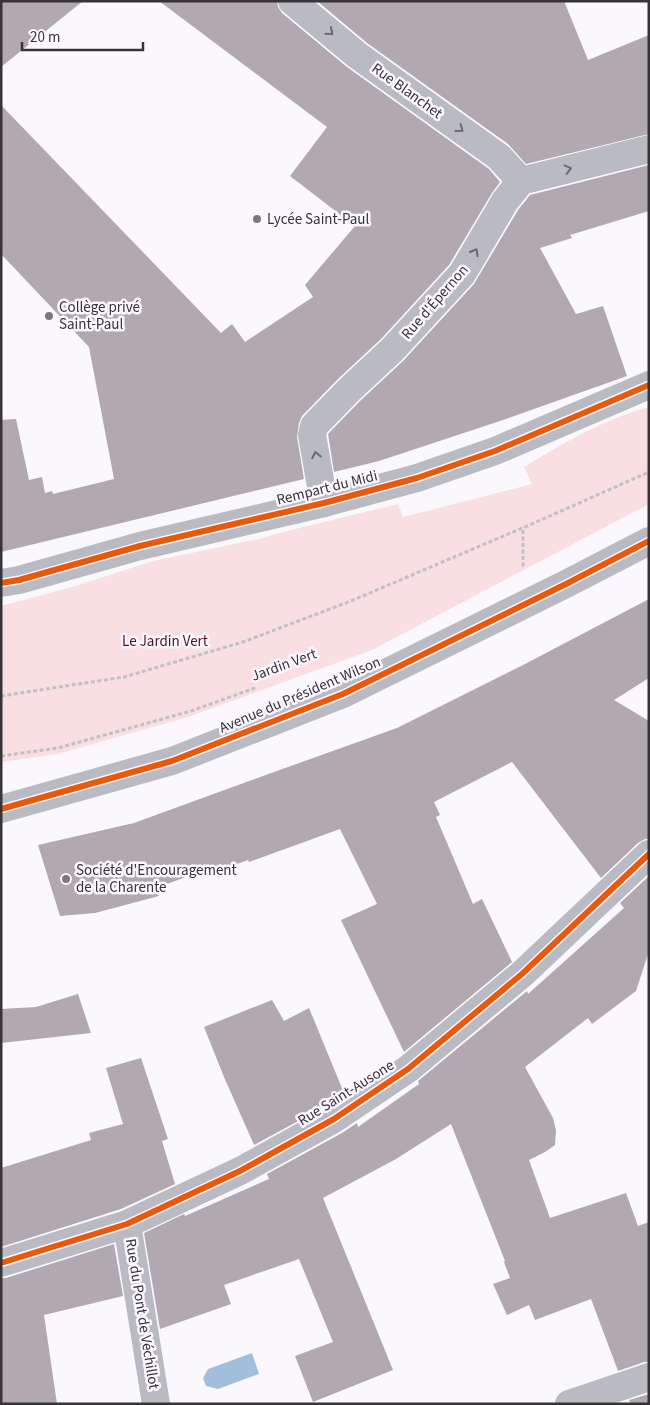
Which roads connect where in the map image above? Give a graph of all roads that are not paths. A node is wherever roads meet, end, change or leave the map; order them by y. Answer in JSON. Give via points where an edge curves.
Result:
{"nodes":[{"id":1,"x":292,"y":1,"type":"edge"},
{"id":2,"x":649,"y":149,"type":"edge"},
{"id":3,"x":521,"y":181,"type":"junction"},
{"id":4,"x":649,"y":385,"type":"edge"},
{"id":5,"x":324,"y":503,"type":"junction"},
{"id":6,"x":649,"y":541,"type":"edge"},
{"id":7,"x":1,"y":583,"type":"edge"},
{"id":8,"x":1,"y":809,"type":"edge"},
{"id":9,"x":649,"y":854,"type":"edge"},
{"id":10,"x":127,"y":1224,"type":"junction"},
{"id":11,"x":1,"y":1263,"type":"edge"},
{"id":12,"x":649,"y":1377,"type":"edge"},
{"id":13,"x":156,"y":1404,"type":"edge"},
{"id":14,"x":569,"y":1404,"type":"edge"}],
"edges":[{"from":1,"to":3,"type":"street","name":"Rue Blanchet","one_way":true,"via":[[357,55],[499,157]]},
{"from":3,"to":2,"type":"street","one_way":true},
{"from":5,"to":3,"type":"street","name":"Rue d'Épernon","one_way":true,"via":[[312,435],[314,426],[392,350],[462,274],[505,201]]},
{"from":4,"to":5,"type":"street","name":"Rempart du Midi","via":[[495,452],[417,478]]},
{"from":5,"to":7,"type":"street","name":"Rempart du Midi"},
{"from":6,"to":8,"type":"street","name":"Avenue du Président Wilson","via":[[343,694],[172,761]]},
{"from":9,"to":10,"type":"street","name":"Rue Saint-Ausone","via":[[522,974],[408,1069],[334,1119],[240,1171]]},
{"from":10,"to":11,"type":"street","name":"Rue Saint-Ausone"},
{"from":10,"to":13,"type":"street","name":"Rue du Pont de Véchillot"},
{"from":12,"to":14,"type":"street"}]}
